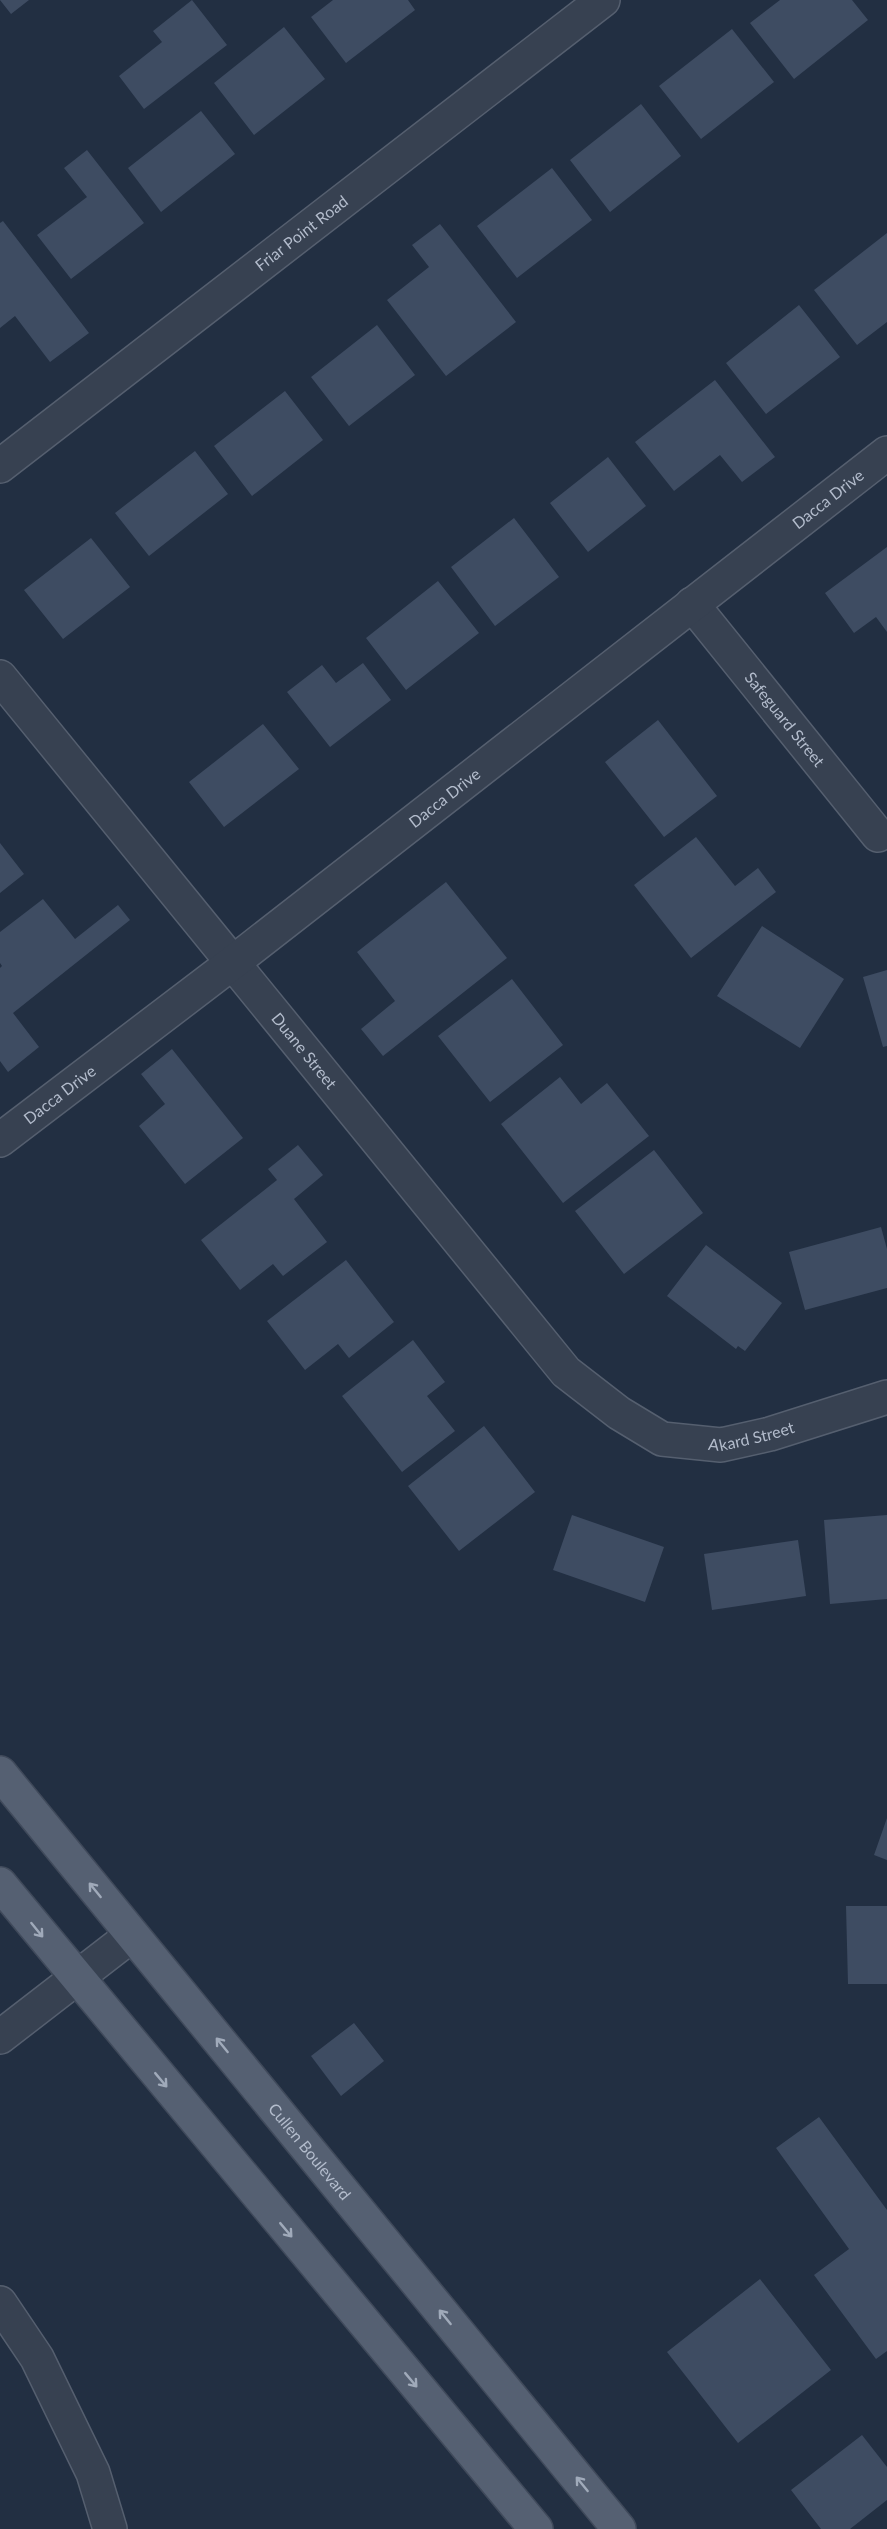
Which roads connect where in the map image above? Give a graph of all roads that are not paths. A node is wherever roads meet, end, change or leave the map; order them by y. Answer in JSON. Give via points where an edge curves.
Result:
{"nodes":[{"id":1,"x":603,"y":0,"type":"edge"},
{"id":2,"x":887,"y":453,"type":"edge"},
{"id":3,"x":0,"y":466,"type":"edge"},
{"id":4,"x":692,"y":604,"type":"junction"},
{"id":5,"x":0,"y":677,"type":"edge"},
{"id":6,"x":878,"y":835,"type":"dead end"},
{"id":7,"x":231,"y":964,"type":"junction"},
{"id":8,"x":0,"y":1140,"type":"edge"},
{"id":9,"x":887,"y":1397,"type":"edge"},
{"id":10,"x":619,"y":1413,"type":"joint"},
{"id":11,"x":0,"y":1773,"type":"edge"},
{"id":12,"x":0,"y":1884,"type":"edge"},
{"id":13,"x":132,"y":1935,"type":"junction"},
{"id":14,"x":77,"y":1979,"type":"junction"},
{"id":15,"x":0,"y":2037,"type":"edge"},
{"id":16,"x":0,"y":2303,"type":"edge"},
{"id":17,"x":602,"y":2523,"type":"edge"},
{"id":18,"x":110,"y":2529,"type":"edge"},
{"id":19,"x":536,"y":2529,"type":"edge"}],
"edges":[{"from":1,"to":3,"type":"street","name":"Friar Point Road"},
{"from":2,"to":4,"type":"street","name":"Dacca Drive"},
{"from":4,"to":6,"type":"street","name":"Safeguard Street"},
{"from":4,"to":7,"type":"street","name":"Dacca Drive"},
{"from":5,"to":7,"type":"street","name":"Duane Street"},
{"from":7,"to":8,"type":"street","name":"Dacca Drive"},
{"from":7,"to":10,"type":"street","name":"Duane Street","via":[[566,1372]]},
{"from":9,"to":10,"type":"street","name":"Akard Street","via":[[770,1434],[721,1445],[662,1439]]},
{"from":13,"to":11,"type":"main road","name":"Cullen Boulevard","one_way":true},
{"from":12,"to":14,"type":"main road","one_way":true},
{"from":13,"to":14,"type":"street"},
{"from":17,"to":13,"type":"main road","name":"Cullen Boulevard","one_way":true},
{"from":14,"to":15,"type":"street"},
{"from":14,"to":19,"type":"main road","one_way":true},
{"from":16,"to":18,"type":"street","via":[[37,2358],[93,2473]]}]}
